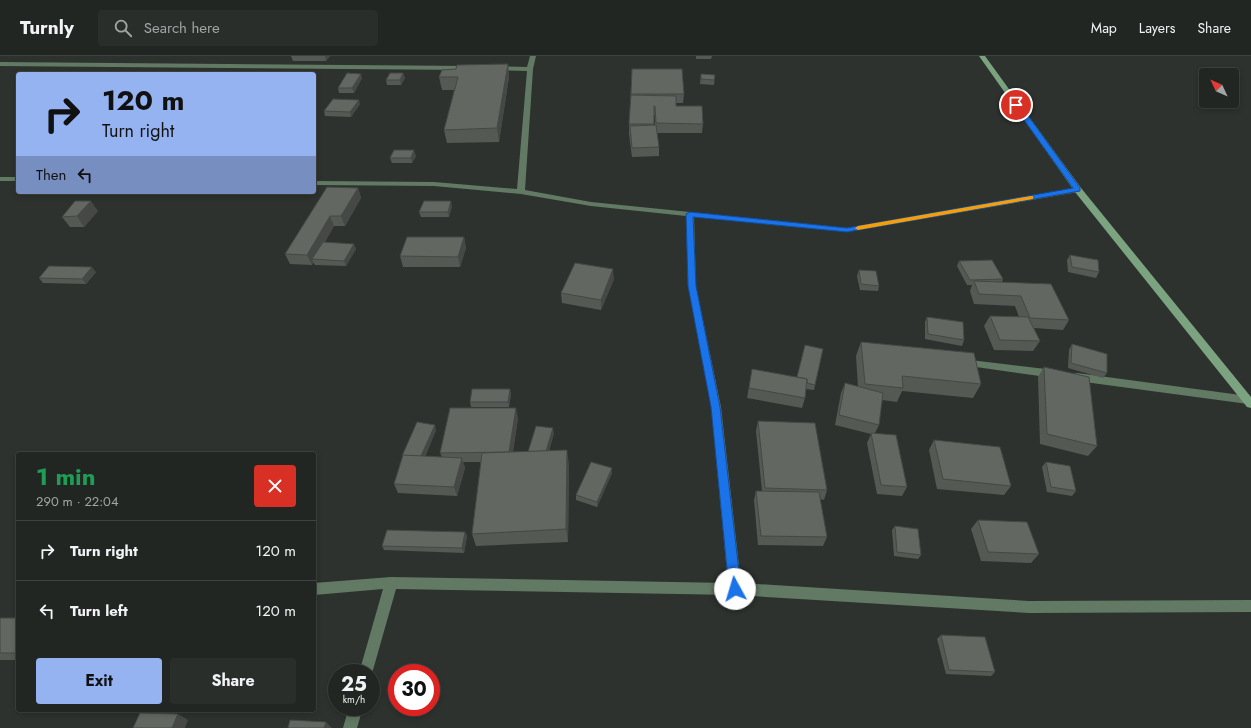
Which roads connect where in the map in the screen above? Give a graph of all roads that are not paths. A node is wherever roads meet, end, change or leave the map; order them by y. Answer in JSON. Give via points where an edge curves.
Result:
{"nodes":[{"id":1,"x":100,"y":56,"type":"edge"},
{"id":2,"x":533,"y":56,"type":"edge"},
{"id":3,"x":982,"y":56,"type":"edge"},
{"id":4,"x":0,"y":64,"type":"edge"},
{"id":5,"x":90,"y":65,"type":"junction"},
{"id":6,"x":287,"y":66,"type":"junction"},
{"id":7,"x":475,"y":68,"type":"edge"},
{"id":8,"x":490,"y":68,"type":"edge"},
{"id":9,"x":530,"y":68,"type":"junction"},
{"id":10,"x":295,"y":72,"type":"edge"},
{"id":11,"x":0,"y":179,"type":"edge"},
{"id":12,"x":16,"y":179,"type":"edge"},
{"id":13,"x":316,"y":183,"type":"edge"},
{"id":14,"x":1078,"y":190,"type":"junction"},
{"id":15,"x":521,"y":192,"type":"junction"},
{"id":16,"x":690,"y":214,"type":"junction"},
{"id":17,"x":953,"y":361,"type":"edge"},
{"id":18,"x":1249,"y":402,"type":"edge"},
{"id":19,"x":391,"y":583,"type":"junction"},
{"id":20,"x":316,"y":589,"type":"edge"},
{"id":21,"x":735,"y":589,"type":"junction"},
{"id":22,"x":1251,"y":606,"type":"edge"},
{"id":23,"x":368,"y":664,"type":"edge"},
{"id":24,"x":353,"y":716,"type":"edge"},
{"id":25,"x":350,"y":728,"type":"edge"}],
"edges":[{"from":1,"to":5,"type":"street"},
{"from":2,"to":9,"type":"street"},
{"from":3,"to":14,"type":"street"},
{"from":4,"to":5,"type":"street"},
{"from":5,"to":6,"type":"street"},
{"from":6,"to":7,"type":"street"},
{"from":6,"to":10,"type":"street"},
{"from":8,"to":9,"type":"street"},
{"from":9,"to":15,"type":"street"},
{"from":11,"to":12,"type":"street"},
{"from":13,"to":15,"type":"street","via":[[434,184]]},
{"from":14,"to":16,"type":"street","via":[[847,230]]},
{"from":14,"to":18,"type":"street"},
{"from":15,"to":16,"type":"street","via":[[592,204]]},
{"from":16,"to":21,"type":"street","via":[[692,286],[716,407]]},
{"from":17,"to":18,"type":"street"},
{"from":19,"to":20,"type":"street"},
{"from":19,"to":21,"type":"street"},
{"from":19,"to":23,"type":"street"},
{"from":21,"to":22,"type":"street","via":[[1030,607]]},
{"from":24,"to":25,"type":"street"}]}
